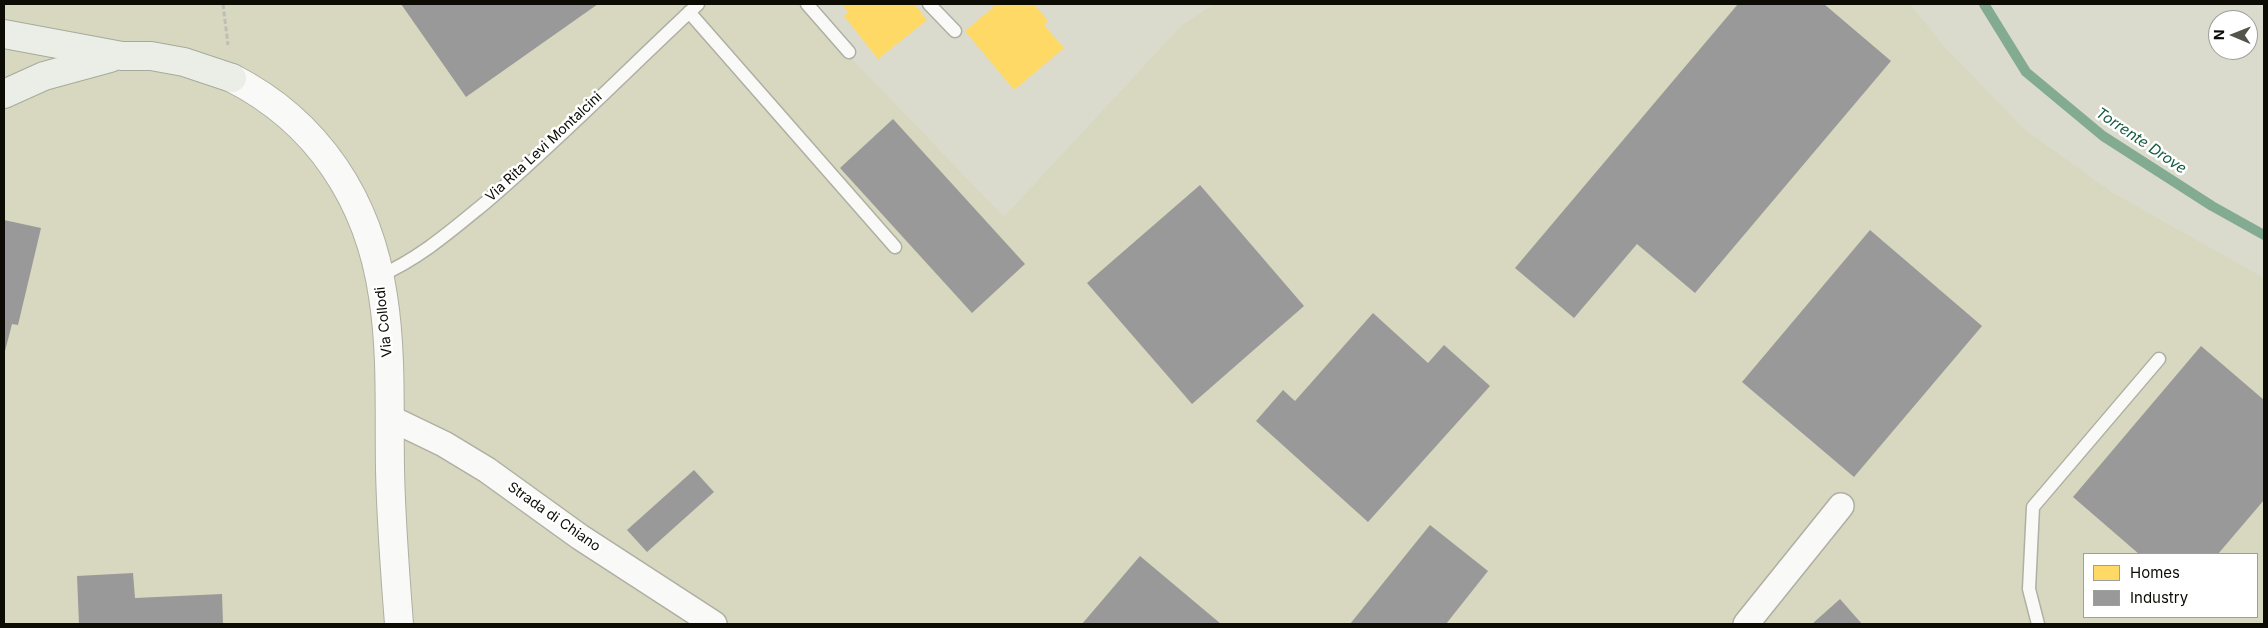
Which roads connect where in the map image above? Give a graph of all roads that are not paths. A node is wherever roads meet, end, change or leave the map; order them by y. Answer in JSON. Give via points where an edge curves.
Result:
{"nodes":[{"id":1,"x":807,"y":4,"type":"edge"},
{"id":2,"x":929,"y":4,"type":"edge"},
{"id":3,"x":694,"y":8,"type":"edge"},
{"id":4,"x":955,"y":31,"type":"dead end"},
{"id":5,"x":4,"y":34,"type":"edge"},
{"id":6,"x":849,"y":52,"type":"dead end"},
{"id":7,"x":122,"y":56,"type":"junction"},
{"id":8,"x":232,"y":78,"type":"joint"},
{"id":9,"x":4,"y":94,"type":"edge"},
{"id":10,"x":895,"y":247,"type":"dead end"},
{"id":11,"x":379,"y":276,"type":"junction"},
{"id":12,"x":2159,"y":359,"type":"dead end"},
{"id":13,"x":390,"y":418,"type":"junction"},
{"id":14,"x":1841,"y":506,"type":"dead end"},
{"id":15,"x":399,"y":624,"type":"edge"},
{"id":16,"x":714,"y":624,"type":"edge"},
{"id":17,"x":1746,"y":624,"type":"edge"},
{"id":18,"x":2038,"y":624,"type":"edge"}],
"edges":[{"from":1,"to":6,"type":"lane"},
{"from":2,"to":4,"type":"lane"},
{"from":3,"to":10,"type":"lane"},
{"from":3,"to":11,"type":"lane","name":"Via Rita Levi Montalcini","via":[[497,192],[421,253]]},
{"from":5,"to":7,"type":"main road"},
{"from":7,"to":8,"type":"main road","via":[[151,56],[184,62]]},
{"from":7,"to":9,"type":"main road","via":[[44,76]]},
{"from":8,"to":11,"type":"street","name":"Via Collodi","via":[[282,109],[321,147],[357,208]]},
{"from":11,"to":13,"type":"street","name":"Via Collodi","via":[[386,328]]},
{"from":12,"to":18,"type":"lane","via":[[2033,508],[2029,589]]},
{"from":13,"to":15,"type":"street","name":"Via Collodi"},
{"from":13,"to":16,"type":"street","name":"Strada di Chiano","via":[[488,470],[580,537]]},
{"from":14,"to":17,"type":"street"}]}
